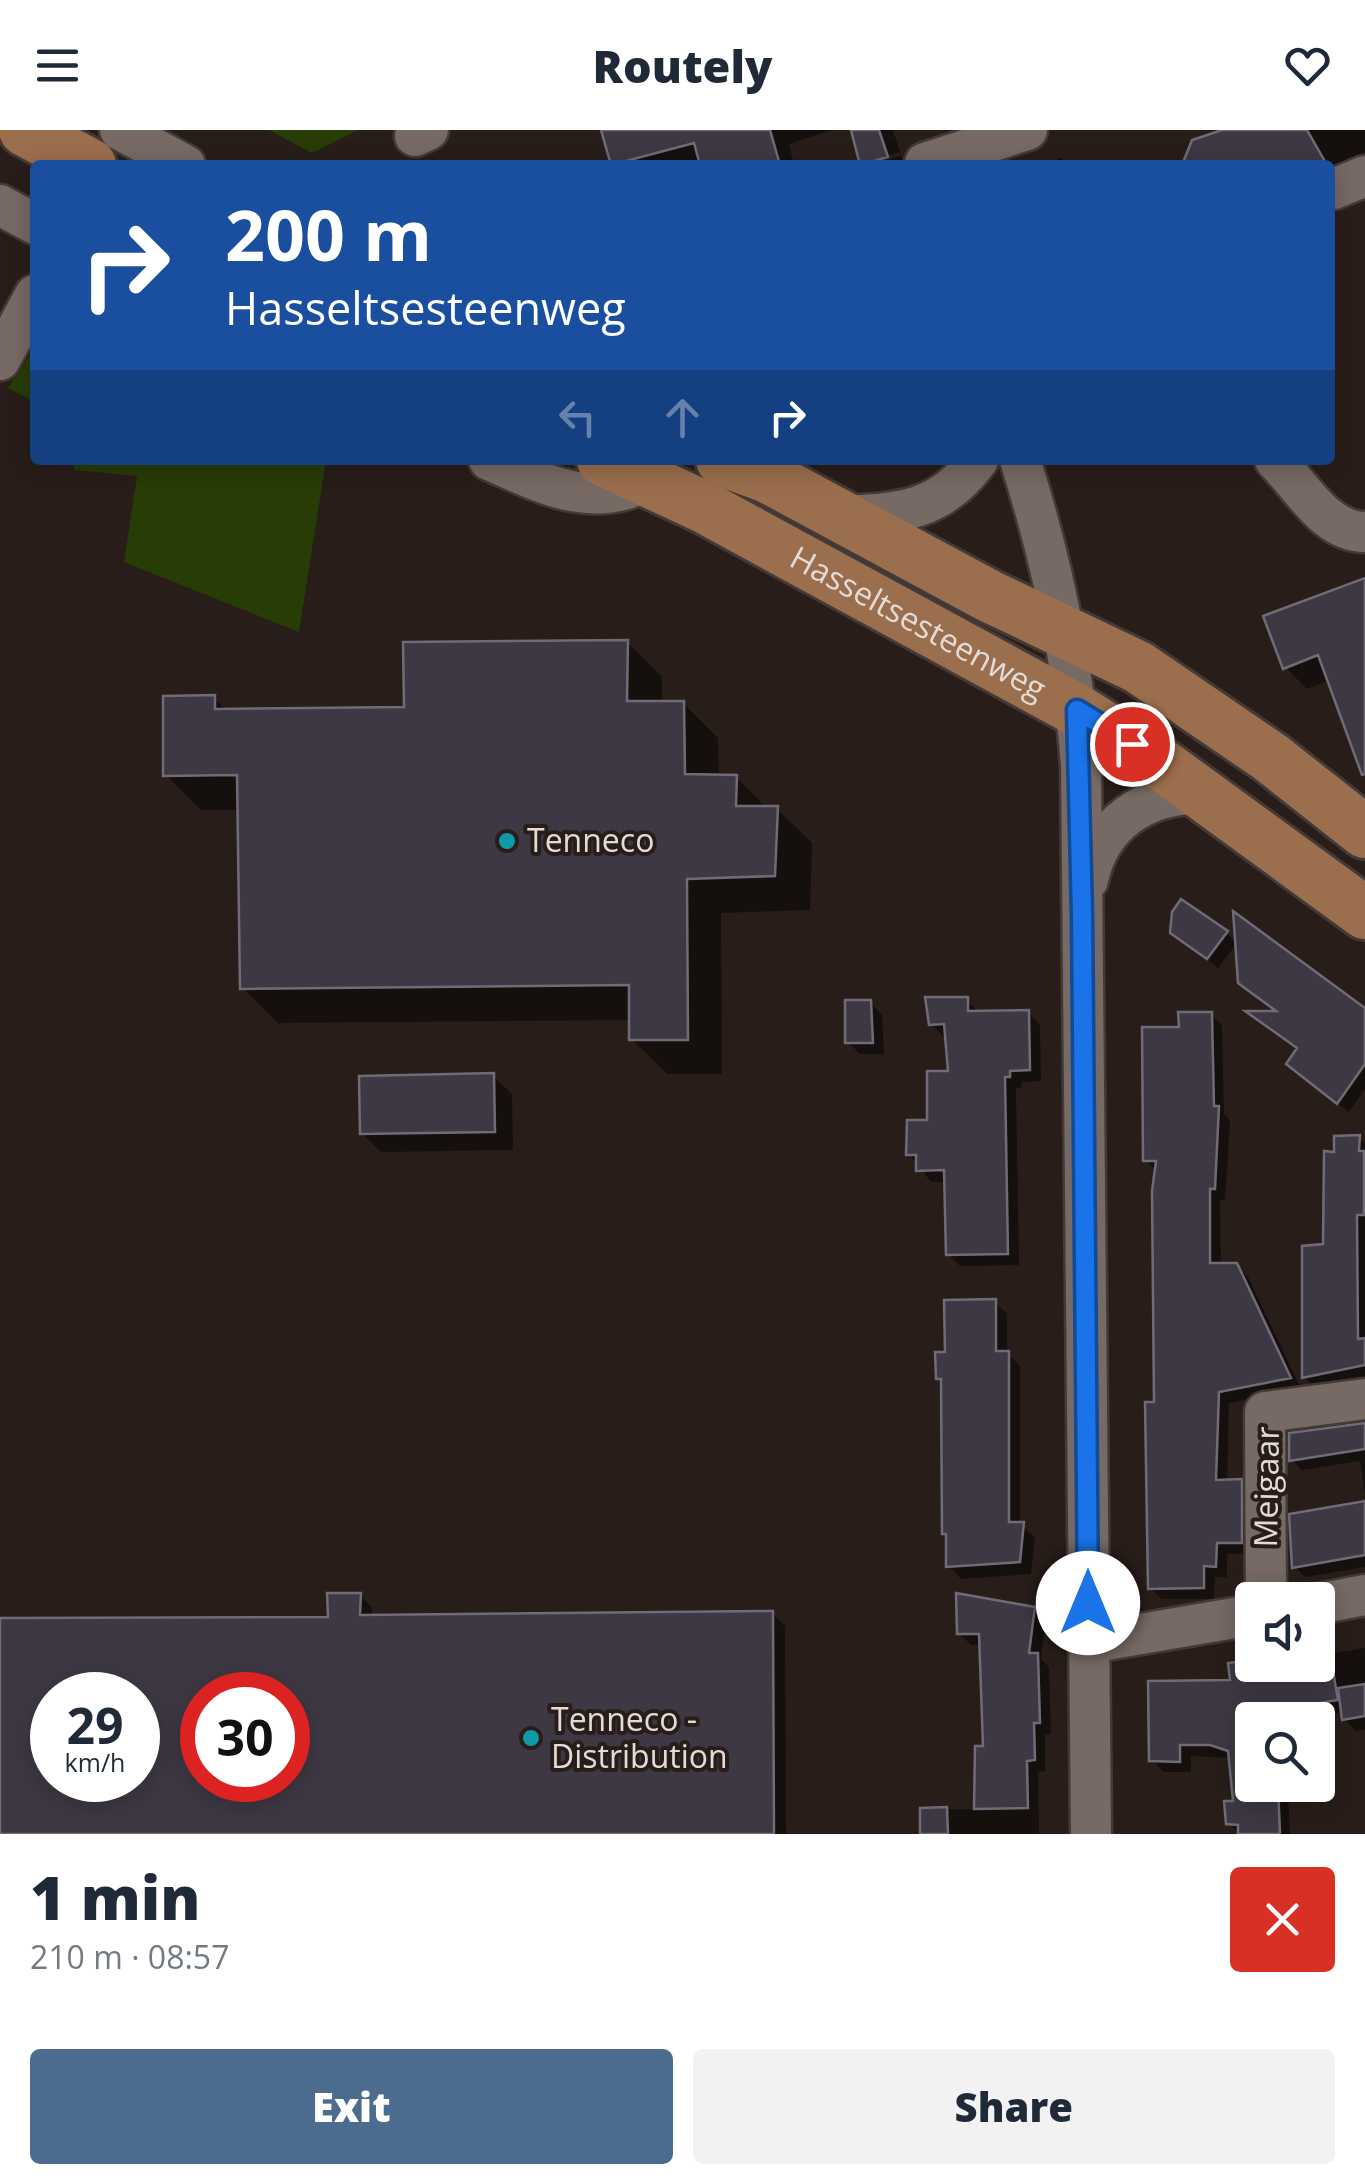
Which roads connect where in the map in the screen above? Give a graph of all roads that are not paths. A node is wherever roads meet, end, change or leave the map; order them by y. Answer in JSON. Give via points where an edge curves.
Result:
{"nodes":[{"id":1,"x":25,"y":130,"type":"edge"},
{"id":2,"x":120,"y":130,"type":"edge"},
{"id":3,"x":1026,"y":130,"type":"edge"},
{"id":4,"x":0,"y":136,"type":"edge"},
{"id":5,"x":922,"y":153,"type":"edge"},
{"id":6,"x":45,"y":160,"type":"edge"},
{"id":7,"x":81,"y":160,"type":"edge"},
{"id":8,"x":176,"y":160,"type":"edge"},
{"id":9,"x":0,"y":205,"type":"edge"},
{"id":10,"x":30,"y":221,"type":"edge"},
{"id":11,"x":30,"y":304,"type":"edge"},
{"id":12,"x":0,"y":360,"type":"edge"},
{"id":13,"x":502,"y":465,"type":"edge"},
{"id":14,"x":736,"y":465,"type":"edge"},
{"id":15,"x":973,"y":465,"type":"edge"},
{"id":16,"x":1031,"y":465,"type":"edge"},
{"id":17,"x":1280,"y":465,"type":"edge"},
{"id":18,"x":625,"y":470,"type":"edge"},
{"id":19,"x":840,"y":516,"type":"junction"},
{"id":20,"x":1365,"y":532,"type":"edge"},
{"id":21,"x":1065,"y":632,"type":"junction"},
{"id":22,"x":1077,"y":710,"type":"junction"},
{"id":23,"x":1201,"y":794,"type":"junction"},
{"id":24,"x":1365,"y":832,"type":"edge"},
{"id":25,"x":1082,"y":913,"type":"junction"},
{"id":26,"x":1365,"y":913,"type":"edge"},
{"id":27,"x":1365,"y":1398,"type":"edge"},
{"id":28,"x":1266,"y":1582,"type":"edge"},
{"id":29,"x":1365,"y":1595,"type":"edge"},
{"id":30,"x":1335,"y":1601,"type":"edge"},
{"id":31,"x":1235,"y":1618,"type":"edge"},
{"id":32,"x":1088,"y":1643,"type":"junction"},
{"id":33,"x":1091,"y":1834,"type":"edge"}],
"edges":[{"from":1,"to":7,"type":"main road"},
{"from":2,"to":8,"type":"street"},
{"from":3,"to":5,"type":"street"},
{"from":4,"to":6,"type":"main road"},
{"from":9,"to":10,"type":"street"},
{"from":11,"to":12,"type":"street"},
{"from":13,"to":18,"type":"street","via":[[596,495],[624,492]]},
{"from":14,"to":19,"type":"main road","name":"Hasseltsesteenweg"},
{"from":15,"to":19,"type":"street","via":[[931,503],[891,514]]},
{"from":16,"to":21,"type":"street"},
{"from":17,"to":20,"type":"street","via":[[1328,518]]},
{"from":18,"to":22,"type":"main road","name":"Hasseltsesteenweg"},
{"from":19,"to":21,"type":"main road","name":"Hasseltsesteenweg"},
{"from":21,"to":22,"type":"street"},
{"from":21,"to":24,"type":"main road","name":"Hasseltsesteenweg","via":[[1176,690]]},
{"from":22,"to":23,"type":"main road","name":"Hasseltsesteenweg"},
{"from":22,"to":25,"type":"street"},
{"from":23,"to":25,"type":"street","via":[[1142,804],[1123,817],[1095,853]]},
{"from":23,"to":26,"type":"main road","name":"Hasseltsesteenweg"},
{"from":25,"to":32,"type":"street"},
{"from":27,"to":28,"type":"street","name":"Meigaar","via":[[1265,1412]]},
{"from":29,"to":30,"type":"street"},
{"from":31,"to":32,"type":"street"},
{"from":32,"to":33,"type":"street"}]}
